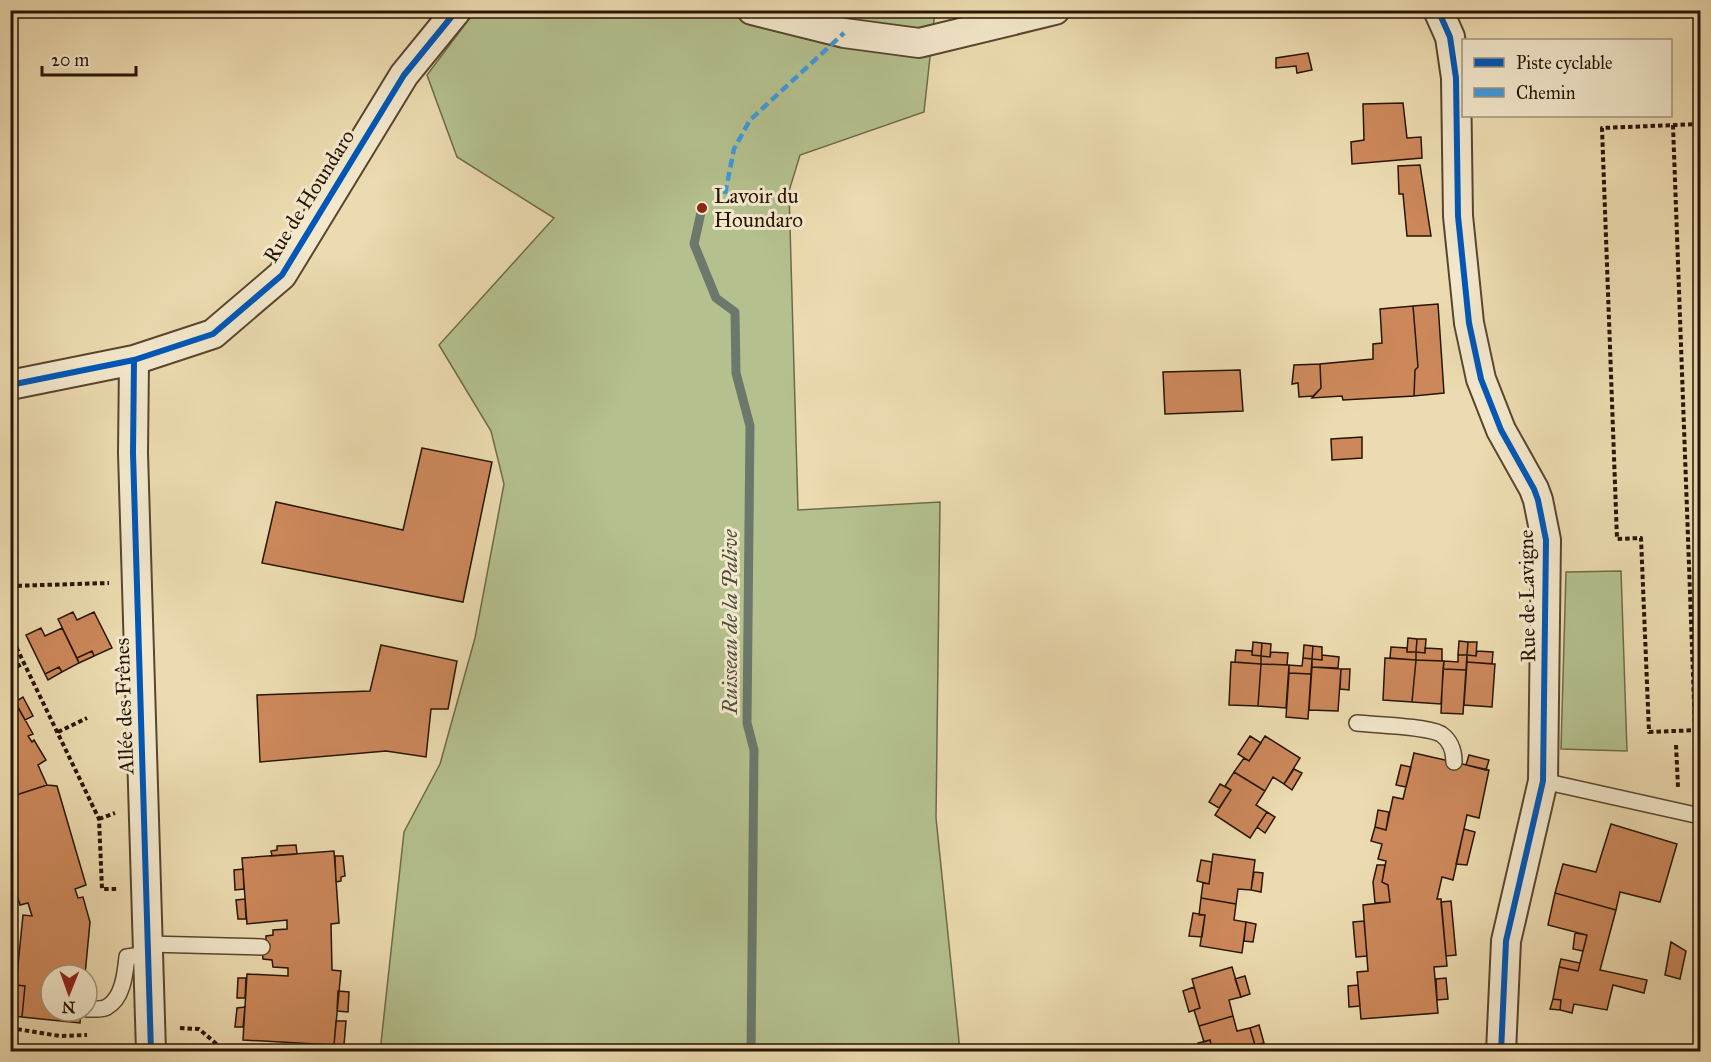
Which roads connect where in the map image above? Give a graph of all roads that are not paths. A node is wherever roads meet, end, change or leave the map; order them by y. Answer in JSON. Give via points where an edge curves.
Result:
{"nodes":[{"id":1,"x":456,"y":10,"type":"edge"},
{"id":2,"x":752,"y":10,"type":"edge"},
{"id":3,"x":1055,"y":10,"type":"edge"},
{"id":4,"x":1438,"y":10,"type":"edge"},
{"id":5,"x":134,"y":360,"type":"junction"},
{"id":6,"x":10,"y":385,"type":"edge"},
{"id":7,"x":1357,"y":723,"type":"dead end"},
{"id":8,"x":1454,"y":762,"type":"dead end"},
{"id":9,"x":1543,"y":781,"type":"junction"},
{"id":10,"x":1701,"y":816,"type":"edge"},
{"id":11,"x":262,"y":947,"type":"dead end"},
{"id":12,"x":148,"y":949,"type":"junction"},
{"id":13,"x":99,"y":1008,"type":"edge"},
{"id":14,"x":151,"y":1040,"type":"edge"},
{"id":15,"x":1501,"y":1052,"type":"edge"}],
"edges":[{"from":1,"to":5,"type":"street","name":"Rue de Houndaro","via":[[404,75],[282,274],[213,334]]},
{"from":2,"to":3,"type":"street","via":[[844,33],[919,43]]},
{"from":4,"to":9,"type":"street","name":"Rue de Lavigne","via":[[1450,37],[1456,78],[1458,216],[1469,323],[1481,379],[1501,430],[1534,489],[1546,540]]},
{"from":5,"to":6,"type":"street","name":"Rue de Houndaro"},
{"from":5,"to":12,"type":"street","name":"Allée des Frênes"},
{"from":7,"to":8,"type":"lane","via":[[1440,734],[1454,751]]},
{"from":9,"to":10,"type":"lane"},
{"from":9,"to":15,"type":"street","name":"Rue de Lavigne","via":[[1506,940]]},
{"from":11,"to":12,"type":"lane"},
{"from":12,"to":13,"type":"lane","via":[[127,957],[117,998]]},
{"from":12,"to":14,"type":"street","name":"Allée des Frênes"}]}
